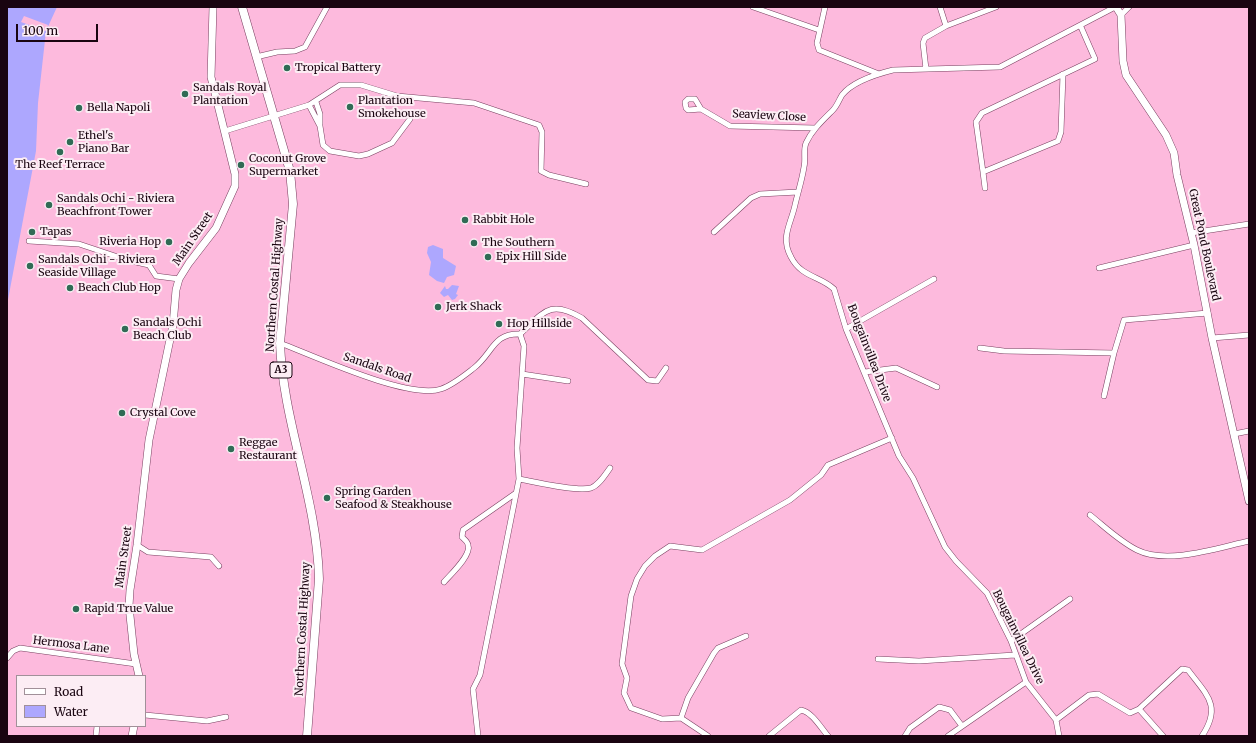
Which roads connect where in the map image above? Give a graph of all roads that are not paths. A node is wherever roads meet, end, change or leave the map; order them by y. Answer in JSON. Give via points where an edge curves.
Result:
{"nodes":[{"id":1,"x":213,"y":7,"type":"edge"},
{"id":2,"x":242,"y":7,"type":"edge"},
{"id":3,"x":327,"y":7,"type":"edge"},
{"id":4,"x":753,"y":7,"type":"edge"},
{"id":5,"x":825,"y":7,"type":"edge"},
{"id":6,"x":940,"y":7,"type":"edge"},
{"id":7,"x":996,"y":7,"type":"edge"},
{"id":8,"x":1116,"y":7,"type":"edge"},
{"id":9,"x":1129,"y":7,"type":"edge"},
{"id":10,"x":1121,"y":15,"type":"junction"},
{"id":11,"x":946,"y":26,"type":"junction"},
{"id":12,"x":1081,"y":27,"type":"junction"},
{"id":13,"x":819,"y":30,"type":"junction"},
{"id":14,"x":256,"y":57,"type":"junction"},
{"id":15,"x":926,"y":69,"type":"junction"},
{"id":16,"x":879,"y":74,"type":"junction"},
{"id":17,"x":1063,"y":74,"type":"junction"},
{"id":18,"x":316,"y":102,"type":"junction"},
{"id":19,"x":309,"y":106,"type":"junction"},
{"id":20,"x":701,"y":109,"type":"dead end"},
{"id":21,"x":274,"y":116,"type":"junction"},
{"id":22,"x":410,"y":119,"type":"dead end"},
{"id":23,"x":320,"y":126,"type":"junction"},
{"id":24,"x":815,"y":128,"type":"junction"},
{"id":25,"x":225,"y":131,"type":"junction"},
{"id":26,"x":983,"y":172,"type":"junction"},
{"id":27,"x":586,"y":184,"type":"dead end"},
{"id":28,"x":985,"y":188,"type":"dead end"},
{"id":29,"x":798,"y":192,"type":"junction"},
{"id":30,"x":1249,"y":224,"type":"edge"},
{"id":31,"x":714,"y":232,"type":"dead end"},
{"id":32,"x":1191,"y":233,"type":"junction"},
{"id":33,"x":29,"y":241,"type":"dead end"},
{"id":34,"x":1194,"y":244,"type":"junction"},
{"id":35,"x":1099,"y":268,"type":"dead end"},
{"id":36,"x":934,"y":279,"type":"dead end"},
{"id":37,"x":179,"y":280,"type":"junction"},
{"id":38,"x":1208,"y":313,"type":"junction"},
{"id":39,"x":846,"y":329,"type":"junction"},
{"id":40,"x":520,"y":334,"type":"junction"},
{"id":41,"x":1249,"y":335,"type":"edge"},
{"id":42,"x":1212,"y":338,"type":"junction"},
{"id":43,"x":280,"y":343,"type":"junction"},
{"id":44,"x":980,"y":348,"type":"dead end"},
{"id":45,"x":1114,"y":353,"type":"junction"},
{"id":46,"x":666,"y":368,"type":"dead end"},
{"id":47,"x":865,"y":372,"type":"junction"},
{"id":48,"x":522,"y":374,"type":"junction"},
{"id":49,"x":568,"y":381,"type":"dead end"},
{"id":50,"x":937,"y":387,"type":"dead end"},
{"id":51,"x":1104,"y":396,"type":"dead end"},
{"id":52,"x":1249,"y":431,"type":"edge"},
{"id":53,"x":1234,"y":434,"type":"junction"},
{"id":54,"x":892,"y":438,"type":"junction"},
{"id":55,"x":610,"y":468,"type":"dead end"},
{"id":56,"x":519,"y":479,"type":"junction"},
{"id":57,"x":1247,"y":482,"type":"edge"},
{"id":58,"x":516,"y":493,"type":"junction"},
{"id":59,"x":1249,"y":501,"type":"edge"},
{"id":60,"x":1090,"y":514,"type":"dead end"},
{"id":61,"x":1249,"y":541,"type":"edge"},
{"id":62,"x":137,"y":545,"type":"junction"},
{"id":63,"x":219,"y":566,"type":"dead end"},
{"id":64,"x":444,"y":582,"type":"dead end"},
{"id":65,"x":1070,"y":599,"type":"dead end"},
{"id":66,"x":746,"y":636,"type":"dead end"},
{"id":67,"x":1011,"y":641,"type":"junction"},
{"id":68,"x":1015,"y":654,"type":"junction"},
{"id":69,"x":7,"y":658,"type":"edge"},
{"id":70,"x":878,"y":659,"type":"dead end"},
{"id":71,"x":136,"y":664,"type":"junction"},
{"id":72,"x":139,"y":675,"type":"edge"},
{"id":73,"x":1026,"y":682,"type":"junction"},
{"id":74,"x":1139,"y":709,"type":"junction"},
{"id":75,"x":146,"y":715,"type":"edge"},
{"id":76,"x":226,"y":718,"type":"dead end"},
{"id":77,"x":681,"y":718,"type":"junction"},
{"id":78,"x":1056,"y":720,"type":"junction"},
{"id":79,"x":962,"y":726,"type":"junction"},
{"id":80,"x":307,"y":736,"type":"edge"},
{"id":81,"x":478,"y":736,"type":"edge"},
{"id":82,"x":708,"y":736,"type":"edge"},
{"id":83,"x":769,"y":736,"type":"edge"},
{"id":84,"x":828,"y":736,"type":"edge"},
{"id":85,"x":905,"y":736,"type":"edge"},
{"id":86,"x":948,"y":736,"type":"edge"},
{"id":87,"x":1059,"y":736,"type":"edge"},
{"id":88,"x":1163,"y":736,"type":"edge"},
{"id":89,"x":1202,"y":736,"type":"edge"}],
"edges":[{"from":1,"to":25,"type":"street","name":"Main Street","via":[[211,77]]},
{"from":2,"to":14,"type":"main road","name":"Northern Costal Highway","number":"A3"},
{"from":3,"to":14,"type":"street","via":[[301,50]]},
{"from":4,"to":13,"type":"street"},
{"from":5,"to":13,"type":"street"},
{"from":6,"to":11,"type":"street"},
{"from":7,"to":11,"type":"street"},
{"from":8,"to":10,"type":"street","name":"Great Pond Boulevard"},
{"from":8,"to":12,"type":"street","name":"Bougainvillea Drive"},
{"from":9,"to":10,"type":"street"},
{"from":10,"to":32,"type":"street","name":"Great Pond Boulevard","via":[[1126,75],[1171,144]]},
{"from":11,"to":15,"type":"street","via":[[925,38],[923,43]]},
{"from":12,"to":15,"type":"street","name":"Bougainvillea Drive","via":[[1000,67]]},
{"from":12,"to":17,"type":"street","via":[[1095,59]]},
{"from":13,"to":16,"type":"street","via":[[819,50]]},
{"from":14,"to":21,"type":"main road","name":"Northern Costal Highway","number":"A3"},
{"from":15,"to":16,"type":"street","name":"Bougainvillea Drive","via":[[894,70]]},
{"from":16,"to":24,"type":"street","name":"Bougainvillea Drive","via":[[850,88]]},
{"from":17,"to":26,"type":"street","via":[[1061,132],[1058,141]]},
{"from":17,"to":26,"type":"street","via":[[979,116],[976,122]]},
{"from":18,"to":19,"type":"street"},
{"from":18,"to":23,"type":"street"},
{"from":18,"to":27,"type":"street","via":[[340,85],[361,85],[397,96],[474,103],[539,125],[542,132],[541,171]]},
{"from":19,"to":21,"type":"street"},
{"from":19,"to":23,"type":"street"},
{"from":20,"to":24,"type":"street","name":"Seaview Close","via":[[730,126]]},
{"from":21,"to":25,"type":"street"},
{"from":21,"to":43,"type":"main road","name":"Northern Costal Highway","number":"A3","via":[[290,171],[293,204]]},
{"from":22,"to":23,"type":"street","via":[[392,143],[359,156],[330,151],[323,146]]},
{"from":24,"to":29,"type":"street","name":"Bougainvillea Drive","via":[[806,144],[805,165]]},
{"from":25,"to":37,"type":"street","name":"Main Street","via":[[235,174],[235,186],[216,228],[194,255]]},
{"from":26,"to":28,"type":"street"},
{"from":29,"to":31,"type":"street","via":[[760,194],[751,198]]},
{"from":29,"to":39,"type":"street","name":"Bougainvillea Drive","via":[[787,226],[786,238],[791,257],[802,272],[830,284],[834,289]]},
{"from":30,"to":32,"type":"street"},
{"from":32,"to":34,"type":"street","name":"Great Pond Boulevard"},
{"from":33,"to":37,"type":"street","via":[[79,244],[149,265],[156,276]]},
{"from":34,"to":35,"type":"street"},
{"from":34,"to":38,"type":"street","name":"Great Pond Boulevard"},
{"from":36,"to":39,"type":"street"},
{"from":37,"to":62,"type":"street","name":"Main Street","via":[[173,325],[149,440]]},
{"from":38,"to":42,"type":"street","name":"Great Pond Boulevard"},
{"from":38,"to":45,"type":"street","via":[[1124,320]]},
{"from":39,"to":47,"type":"street","name":"Bougainvillea Drive"},
{"from":40,"to":43,"type":"street","name":"Sandals Road","via":[[509,334],[500,338],[481,362],[463,377],[441,389],[425,392],[389,385]]},
{"from":40,"to":46,"type":"street","via":[[545,311],[554,308],[582,318],[648,380],[657,381]]},
{"from":40,"to":48,"type":"street","via":[[524,346]]},
{"from":41,"to":42,"type":"street"},
{"from":42,"to":53,"type":"street","name":"Great Pond Boulevard"},
{"from":43,"to":80,"type":"main road","name":"Northern Costal Highway","number":"A3","via":[[284,385],[308,491],[318,559]]},
{"from":44,"to":45,"type":"street","via":[[1004,351]]},
{"from":45,"to":51,"type":"street"},
{"from":47,"to":50,"type":"street","via":[[896,368]]},
{"from":47,"to":54,"type":"street","name":"Bougainvillea Drive"},
{"from":48,"to":49,"type":"street"},
{"from":48,"to":56,"type":"street","via":[[517,448]]},
{"from":52,"to":53,"type":"street"},
{"from":53,"to":57,"type":"street","name":"Great Pond Boulevard"},
{"from":54,"to":67,"type":"street","name":"Bougainvillea Drive","via":[[945,546],[987,593]]},
{"from":54,"to":77,"type":"street","via":[[828,465],[821,475],[790,500],[702,550],[670,546],[645,566],[637,578],[627,618],[622,664],[627,678],[624,693],[630,708],[662,718]]},
{"from":55,"to":56,"type":"street","via":[[599,483],[590,488]]},
{"from":56,"to":58,"type":"street"},
{"from":57,"to":59,"type":"street","name":"Great Pond Boulevard"},
{"from":58,"to":64,"type":"street","via":[[463,530],[462,537],[468,544],[469,551]]},
{"from":58,"to":81,"type":"street","via":[[480,675],[473,689]]},
{"from":60,"to":61,"type":"street","via":[[1122,542],[1138,551],[1162,557]]},
{"from":62,"to":63,"type":"street","via":[[148,552],[211,557]]},
{"from":62,"to":71,"type":"street","name":"Main Street","via":[[129,606]]},
{"from":65,"to":67,"type":"street"},
{"from":66,"to":77,"type":"street","via":[[718,648],[714,653],[688,698]]},
{"from":67,"to":68,"type":"street","name":"Bougainvillea Drive"},
{"from":68,"to":70,"type":"street","via":[[919,661]]},
{"from":68,"to":73,"type":"street","name":"Bougainvillea Drive"},
{"from":69,"to":71,"type":"street","name":"Hermosa Lane","via":[[20,648]]},
{"from":71,"to":72,"type":"street","name":"Main Street"},
{"from":73,"to":78,"type":"street","name":"Bougainvillea Drive"},
{"from":73,"to":79,"type":"street"},
{"from":74,"to":78,"type":"street","via":[[1130,712],[1098,694],[1089,695]]},
{"from":74,"to":88,"type":"street"},
{"from":74,"to":89,"type":"street","via":[[1182,669],[1188,670],[1210,699],[1212,716]]},
{"from":75,"to":76,"type":"street","via":[[207,720]]},
{"from":77,"to":82,"type":"street"},
{"from":78,"to":87,"type":"street","name":"Bougainvillea Drive"},
{"from":79,"to":85,"type":"street","via":[[950,710],[939,707],[910,728]]},
{"from":79,"to":86,"type":"street"},
{"from":83,"to":84,"type":"street","via":[[801,710],[809,714]]}]}
